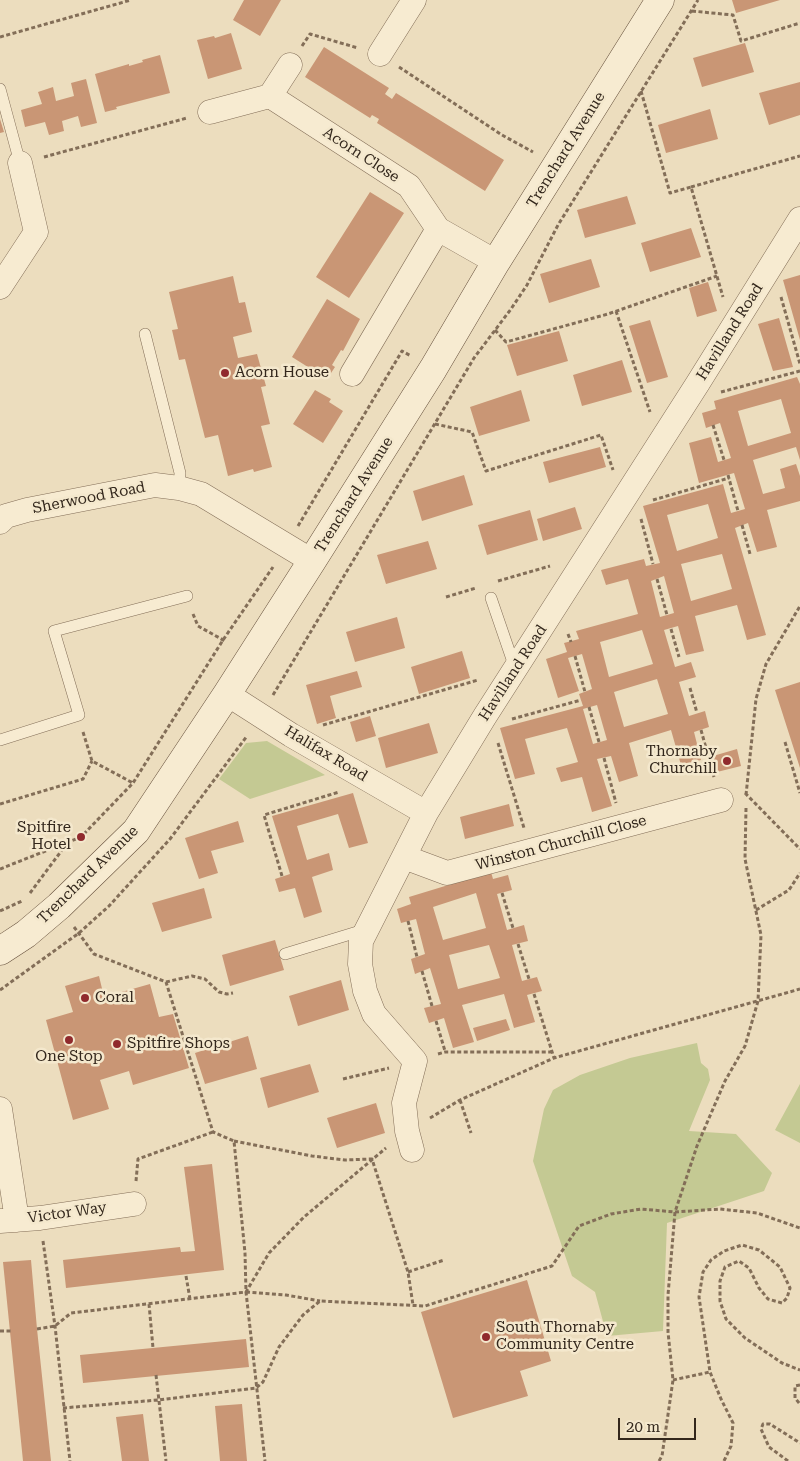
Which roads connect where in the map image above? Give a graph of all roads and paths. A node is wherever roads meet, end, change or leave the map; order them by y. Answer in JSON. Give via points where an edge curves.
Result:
{"nodes":[{"id":1,"x":131,"y":0,"type":"edge"},
{"id":2,"x":414,"y":0,"type":"edge"},
{"id":3,"x":660,"y":0,"type":"edge"},
{"id":4,"x":698,"y":0,"type":"edge"},
{"id":5,"x":692,"y":11,"type":"junction"},
{"id":6,"x":800,"y":23,"type":"edge"},
{"id":7,"x":0,"y":37,"type":"edge"},
{"id":8,"x":380,"y":54,"type":"junction"},
{"id":9,"x":290,"y":65,"type":"joint"},
{"id":10,"x":0,"y":89,"type":"edge"},
{"id":11,"x":641,"y":91,"type":"junction"},
{"id":12,"x":270,"y":96,"type":"junction"},
{"id":13,"x":210,"y":112,"type":"joint"},
{"id":14,"x":800,"y":156,"type":"edge"},
{"id":15,"x":20,"y":163,"type":"junction"},
{"id":16,"x":557,"y":165,"type":"junction"},
{"id":17,"x":691,"y":187,"type":"junction"},
{"id":18,"x":800,"y":219,"type":"edge"},
{"id":19,"x":558,"y":225,"type":"dead end"},
{"id":20,"x":438,"y":229,"type":"junction"},
{"id":21,"x":496,"y":262,"type":"junction"},
{"id":22,"x":772,"y":266,"type":"junction"},
{"id":23,"x":717,"y":276,"type":"junction"},
{"id":24,"x":0,"y":287,"type":"edge"},
{"id":25,"x":616,"y":311,"type":"junction"},
{"id":26,"x":732,"y":329,"type":"junction"},
{"id":27,"x":495,"y":330,"type":"dead end"},
{"id":28,"x":145,"y":334,"type":"dead end"},
{"id":29,"x":800,"y":364,"type":"edge"},
{"id":30,"x":800,"y":371,"type":"edge"},
{"id":31,"x":352,"y":374,"type":"dead end"},
{"id":32,"x":698,"y":383,"type":"junction"},
{"id":33,"x":435,"y":424,"type":"dead end"},
{"id":34,"x":713,"y":425,"type":"dead end"},
{"id":35,"x":661,"y":442,"type":"junction"},
{"id":36,"x":724,"y":460,"type":"dead end"},
{"id":37,"x":180,"y":488,"type":"junction"},
{"id":38,"x":628,"y":498,"type":"junction"},
{"id":39,"x":738,"y":511,"type":"dead end"},
{"id":40,"x":2,"y":515,"type":"edge"},
{"id":41,"x":742,"y":526,"type":"dead end"},
{"id":42,"x":589,"y":554,"type":"junction"},
{"id":43,"x":750,"y":554,"type":"dead end"},
{"id":44,"x":312,"y":561,"type":"junction"},
{"id":45,"x":653,"y":564,"type":"dead end"},
{"id":46,"x":657,"y":579,"type":"dead end"},
{"id":47,"x":495,"y":582,"type":"dead end"},
{"id":48,"x":478,"y":588,"type":"dead end"},
{"id":49,"x":187,"y":596,"type":"joint"},
{"id":50,"x":446,"y":597,"type":"dead end"},
{"id":51,"x":491,"y":598,"type":"dead end"},
{"id":52,"x":800,"y":606,"type":"edge"},
{"id":53,"x":667,"y":615,"type":"dead end"},
{"id":54,"x":671,"y":629,"type":"dead end"},
{"id":55,"x":252,"y":656,"type":"junction"},
{"id":56,"x":575,"y":656,"type":"dead end"},
{"id":57,"x":679,"y":657,"type":"dead end"},
{"id":58,"x":516,"y":668,"type":"junction"},
{"id":59,"x":690,"y":688,"type":"dead end"},
{"id":60,"x":585,"y":692,"type":"dead end"},
{"id":61,"x":227,"y":694,"type":"junction"},
{"id":62,"x":581,"y":700,"type":"dead end"},
{"id":63,"x":589,"y":707,"type":"dead end"},
{"id":64,"x":697,"y":713,"type":"dead end"},
{"id":65,"x":79,"y":715,"type":"junction"},
{"id":66,"x":489,"y":721,"type":"junction"},
{"id":67,"x":702,"y":730,"type":"dead end"},
{"id":68,"x":291,"y":735,"type":"junction"},
{"id":69,"x":0,"y":740,"type":"edge"},
{"id":70,"x":599,"y":742,"type":"dead end"},
{"id":71,"x":784,"y":742,"type":"dead end"},
{"id":72,"x":604,"y":758,"type":"dead end"},
{"id":73,"x":92,"y":761,"type":"junction"},
{"id":74,"x":372,"y":782,"type":"junction"},
{"id":75,"x":746,"y":793,"type":"junction"},
{"id":76,"x":800,"y":793,"type":"edge"},
{"id":77,"x":720,"y":800,"type":"joint"},
{"id":78,"x":0,"y":804,"type":"edge"},
{"id":79,"x":426,"y":813,"type":"junction"},
{"id":80,"x":622,"y":826,"type":"junction"},
{"id":81,"x":69,"y":842,"type":"junction"},
{"id":82,"x":800,"y":849,"type":"edge"},
{"id":83,"x":531,"y":851,"type":"junction"},
{"id":84,"x":404,"y":856,"type":"junction"},
{"id":85,"x":0,"y":870,"type":"edge"},
{"id":86,"x":800,"y":873,"type":"edge"},
{"id":87,"x":282,"y":876,"type":"dead end"},
{"id":88,"x":502,"y":893,"type":"dead end"},
{"id":89,"x":59,"y":906,"type":"junction"},
{"id":90,"x":756,"y":910,"type":"junction"},
{"id":91,"x":0,"y":911,"type":"edge"},
{"id":92,"x":408,"y":921,"type":"dead end"},
{"id":93,"x":514,"y":928,"type":"dead end"},
{"id":94,"x":367,"y":929,"type":"junction"},
{"id":95,"x":518,"y":944,"type":"dead end"},
{"id":96,"x":0,"y":951,"type":"edge"},
{"id":97,"x":285,"y":954,"type":"dead end"},
{"id":98,"x":417,"y":957,"type":"dead end"},
{"id":99,"x":422,"y":971,"type":"dead end"},
{"id":100,"x":528,"y":979,"type":"dead end"},
{"id":101,"x":166,"y":982,"type":"junction"},
{"id":102,"x":800,"y":989,"type":"edge"},
{"id":103,"x":233,"y":993,"type":"dead end"},
{"id":104,"x":534,"y":994,"type":"dead end"},
{"id":105,"x":758,"y":1001,"type":"junction"},
{"id":106,"x":432,"y":1006,"type":"dead end"},
{"id":107,"x":436,"y":1021,"type":"dead end"},
{"id":108,"x":446,"y":1052,"type":"junction"},
{"id":109,"x":552,"y":1052,"type":"junction"},
{"id":110,"x":554,"y":1058,"type":"dead end"},
{"id":111,"x":415,"y":1061,"type":"junction"},
{"id":112,"x":343,"y":1079,"type":"dead end"},
{"id":113,"x":460,"y":1100,"type":"dead end"},
{"id":114,"x":0,"y":1109,"type":"edge"},
{"id":115,"x":213,"y":1132,"type":"junction"},
{"id":116,"x":471,"y":1133,"type":"dead end"},
{"id":117,"x":234,"y":1141,"type":"junction"},
{"id":118,"x":412,"y":1150,"type":"dead end"},
{"id":119,"x":134,"y":1204,"type":"joint"},
{"id":120,"x":675,"y":1212,"type":"junction"},
{"id":121,"x":19,"y":1220,"type":"edge"},
{"id":122,"x":800,"y":1228,"type":"edge"},
{"id":123,"x":444,"y":1260,"type":"dead end"},
{"id":124,"x":408,"y":1272,"type":"junction"},
{"id":125,"x":186,"y":1276,"type":"dead end"},
{"id":126,"x":246,"y":1292,"type":"junction"},
{"id":127,"x":190,"y":1299,"type":"dead end"},
{"id":128,"x":320,"y":1301,"type":"junction"},
{"id":129,"x":149,"y":1304,"type":"dead end"},
{"id":130,"x":413,"y":1305,"type":"junction"},
{"id":131,"x":0,"y":1331,"type":"edge"},
{"id":132,"x":10,"y":1331,"type":"dead end"},
{"id":133,"x":153,"y":1348,"type":"dead end"},
{"id":134,"x":800,"y":1370,"type":"edge"},
{"id":135,"x":710,"y":1372,"type":"junction"},
{"id":136,"x":156,"y":1375,"type":"dead end"},
{"id":137,"x":673,"y":1380,"type":"junction"},
{"id":138,"x":800,"y":1385,"type":"edge"},
{"id":139,"x":256,"y":1388,"type":"junction"},
{"id":140,"x":158,"y":1400,"type":"junction"},
{"id":141,"x":800,"y":1404,"type":"edge"},
{"id":142,"x":63,"y":1408,"type":"junction"},
{"id":143,"x":800,"y":1444,"type":"edge"},
{"id":144,"x":70,"y":1461,"type":"edge"},
{"id":145,"x":166,"y":1461,"type":"edge"},
{"id":146,"x":265,"y":1461,"type":"edge"},
{"id":147,"x":659,"y":1461,"type":"edge"},
{"id":148,"x":724,"y":1461,"type":"edge"},
{"id":149,"x":788,"y":1461,"type":"edge"}],
"edges":[{"from":1,"to":7,"type":"path"},
{"from":2,"to":8,"type":"street"},
{"from":3,"to":16,"type":"street","name":"Trenchard Avenue"},
{"from":4,"to":5,"type":"path"},
{"from":5,"to":6,"type":"path","via":[[733,15],[741,41]]},
{"from":5,"to":11,"type":"path"},
{"from":8,"to":9,"type":"path","via":[[310,34]]},
{"from":8,"to":16,"type":"path","via":[[502,135]]},
{"from":9,"to":12,"type":"street"},
{"from":10,"to":15,"type":"lane"},
{"from":11,"to":17,"type":"path","via":[[670,193]]},
{"from":11,"to":19,"type":"path"},
{"from":12,"to":13,"type":"street"},
{"from":12,"to":20,"type":"street","name":"Acorn Close","via":[[409,186]]},
{"from":13,"to":15,"type":"path"},
{"from":14,"to":17,"type":"path"},
{"from":15,"to":24,"type":"street","via":[[36,232]]},
{"from":16,"to":21,"type":"street","name":"Trenchard Avenue"},
{"from":17,"to":23,"type":"path"},
{"from":18,"to":22,"type":"street","name":"Havilland Road"},
{"from":20,"to":21,"type":"street","name":"Acorn Close"},
{"from":20,"to":31,"type":"street"},
{"from":21,"to":44,"type":"street","name":"Trenchard Avenue"},
{"from":22,"to":26,"type":"street","name":"Havilland Road"},
{"from":22,"to":29,"type":"path"},
{"from":23,"to":25,"type":"path"},
{"from":23,"to":26,"type":"path"},
{"from":25,"to":27,"type":"path","via":[[506,342]]},
{"from":25,"to":35,"type":"path"},
{"from":26,"to":32,"type":"street","name":"Havilland Road"},
{"from":28,"to":37,"type":"lane","via":[[180,473]]},
{"from":30,"to":32,"type":"path","via":[[705,397]]},
{"from":32,"to":35,"type":"street","name":"Havilland Road"},
{"from":33,"to":38,"type":"path","via":[[472,432],[486,471],[601,435],[612,470]]},
{"from":34,"to":36,"type":"path"},
{"from":35,"to":38,"type":"street","name":"Havilland Road"},
{"from":37,"to":40,"type":"street","name":"Sherwood Road","via":[[155,485]]},
{"from":37,"to":44,"type":"street","name":"Sherwood Road","via":[[201,494]]},
{"from":38,"to":39,"type":"path","via":[[728,476]]},
{"from":38,"to":42,"type":"street","name":"Havilland Road"},
{"from":38,"to":45,"type":"path","via":[[641,517]]},
{"from":41,"to":43,"type":"path"},
{"from":42,"to":47,"type":"path"},
{"from":42,"to":58,"type":"street","name":"Havilland Road"},
{"from":44,"to":55,"type":"street","name":"Trenchard Avenue"},
{"from":46,"to":53,"type":"path"},
{"from":48,"to":50,"type":"path"},
{"from":49,"to":55,"type":"path","via":[[198,626]]},
{"from":49,"to":65,"type":"lane","via":[[54,631]]},
{"from":51,"to":58,"type":"lane"},
{"from":52,"to":75,"type":"path","via":[[766,664],[756,698]]},
{"from":54,"to":57,"type":"path"},
{"from":55,"to":61,"type":"street","name":"Trenchard Avenue"},
{"from":56,"to":60,"type":"path"},
{"from":58,"to":66,"type":"street","name":"Havilland Road"},
{"from":58,"to":68,"type":"path"},
{"from":59,"to":64,"type":"path"},
{"from":61,"to":68,"type":"street","name":"Halifax Road"},
{"from":61,"to":89,"type":"street","name":"Trenchard Avenue","via":[[136,831]]},
{"from":62,"to":66,"type":"path"},
{"from":63,"to":70,"type":"path"},
{"from":65,"to":69,"type":"lane"},
{"from":65,"to":73,"type":"path"},
{"from":66,"to":79,"type":"street","name":"Havilland Road"},
{"from":66,"to":83,"type":"path"},
{"from":67,"to":77,"type":"path"},
{"from":68,"to":74,"type":"street","name":"Halifax Road"},
{"from":71,"to":76,"type":"path"},
{"from":72,"to":80,"type":"path"},
{"from":73,"to":78,"type":"path","via":[[83,779]]},
{"from":73,"to":81,"type":"path","via":[[133,783],[80,837]]},
{"from":74,"to":79,"type":"street","name":"Halifax Road"},
{"from":74,"to":87,"type":"path","via":[[264,815]]},
{"from":75,"to":82,"type":"path"},
{"from":75,"to":90,"type":"path","via":[[745,859]]},
{"from":77,"to":80,"type":"street","name":"Winston Churchill Close"},
{"from":79,"to":84,"type":"street","name":"Havilland Road"},
{"from":80,"to":83,"type":"street","name":"Winston Churchill Close"},
{"from":81,"to":85,"type":"path"},
{"from":81,"to":91,"type":"path","via":[[25,899]]},
{"from":83,"to":84,"type":"street","name":"Winston Churchill Close","via":[[448,873]]},
{"from":84,"to":94,"type":"street","name":"Havilland Road"},
{"from":86,"to":90,"type":"path","via":[[789,890]]},
{"from":88,"to":93,"type":"path"},
{"from":89,"to":96,"type":"street","name":"Trenchard Avenue"},
{"from":89,"to":101,"type":"path","via":[[94,954]]},
{"from":90,"to":105,"type":"path","via":[[761,936]]},
{"from":92,"to":98,"type":"path"},
{"from":94,"to":97,"type":"lane"},
{"from":94,"to":111,"type":"street","name":"Havilland Road","via":[[361,941],[360,964],[365,991],[374,1014]]},
{"from":95,"to":100,"type":"path"},
{"from":99,"to":106,"type":"path"},
{"from":101,"to":103,"type":"path","via":[[192,976],[205,979],[219,992]]},
{"from":101,"to":115,"type":"path"},
{"from":102,"to":105,"type":"path"},
{"from":104,"to":109,"type":"path"},
{"from":105,"to":120,"type":"path","via":[[745,1046],[725,1081]]},
{"from":107,"to":108,"type":"path"},
{"from":108,"to":109,"type":"path"},
{"from":108,"to":111,"type":"path"},
{"from":109,"to":110,"type":"path"},
{"from":111,"to":112,"type":"path"},
{"from":111,"to":118,"type":"street","via":[[404,1102]]},
{"from":113,"to":116,"type":"path"},
{"from":114,"to":121,"type":"street"},
{"from":115,"to":117,"type":"path"},
{"from":115,"to":119,"type":"path","via":[[138,1159]]},
{"from":117,"to":124,"type":"path","via":[[312,1156],[372,1159]]},
{"from":117,"to":126,"type":"path"},
{"from":119,"to":121,"type":"street","name":"Victor Way"},
{"from":120,"to":122,"type":"path","via":[[720,1209],[757,1213]]},
{"from":120,"to":130,"type":"path","via":[[642,1209],[611,1214],[578,1226],[552,1266],[425,1306]]},
{"from":120,"to":137,"type":"path","via":[[668,1295]]},
{"from":121,"to":142,"type":"path","via":[[55,1326]]},
{"from":123,"to":124,"type":"path"},
{"from":124,"to":130,"type":"path"},
{"from":125,"to":127,"type":"path"},
{"from":126,"to":128,"type":"path"},
{"from":126,"to":139,"type":"path"},
{"from":128,"to":130,"type":"path"},
{"from":128,"to":139,"type":"path","via":[[303,1315],[279,1347]]},
{"from":129,"to":133,"type":"path"},
{"from":131,"to":132,"type":"path"},
{"from":134,"to":135,"type":"path","via":[[782,1363],[745,1338],[726,1319],[720,1301],[720,1281],[725,1267],[733,1263],[739,1261],[749,1268],[768,1299],[782,1303],[790,1288],[780,1267],[759,1250],[742,1245],[724,1250],[703,1272],[700,1297]]},
{"from":135,"to":137,"type":"path"},
{"from":135,"to":148,"type":"path","via":[[733,1423],[731,1446]]},
{"from":136,"to":140,"type":"path"},
{"from":137,"to":147,"type":"path"},
{"from":138,"to":141,"type":"path","via":[[795,1386],[795,1398]]},
{"from":139,"to":140,"type":"path"},
{"from":139,"to":146,"type":"path"},
{"from":140,"to":142,"type":"path"},
{"from":140,"to":145,"type":"path"},
{"from":142,"to":144,"type":"path"},
{"from":143,"to":149,"type":"path","via":[[770,1424],[763,1424],[770,1447]]}]}
